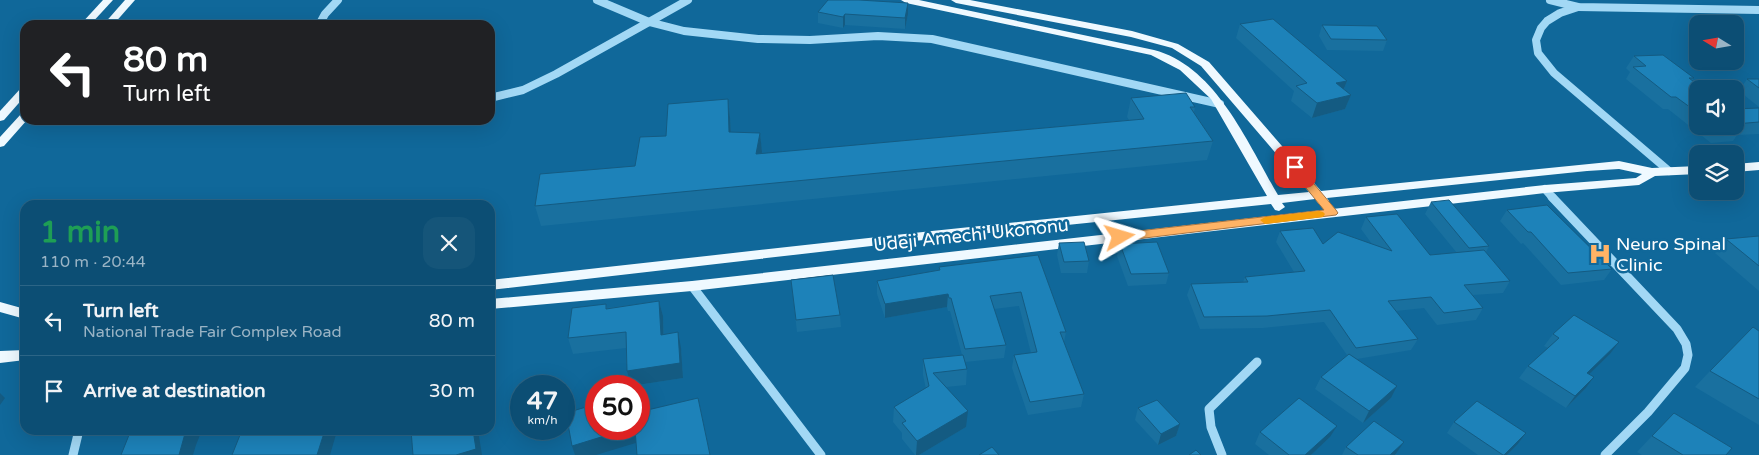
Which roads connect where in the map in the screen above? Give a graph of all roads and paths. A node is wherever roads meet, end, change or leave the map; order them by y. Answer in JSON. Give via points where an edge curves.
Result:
{"nodes":[{"id":1,"x":108,"y":0,"type":"edge"},
{"id":2,"x":130,"y":0,"type":"edge"},
{"id":3,"x":338,"y":0,"type":"edge"},
{"id":4,"x":597,"y":0,"type":"edge"},
{"id":5,"x":688,"y":0,"type":"edge"},
{"id":6,"x":906,"y":0,"type":"edge"},
{"id":7,"x":956,"y":0,"type":"edge"},
{"id":8,"x":1550,"y":0,"type":"edge"},
{"id":9,"x":1578,"y":7,"type":"junction"},
{"id":10,"x":1759,"y":10,"type":"edge"},
{"id":11,"x":90,"y":20,"type":"edge"},
{"id":12,"x":112,"y":20,"type":"edge"},
{"id":13,"x":322,"y":20,"type":"edge"},
{"id":14,"x":649,"y":22,"type":"junction"},
{"id":15,"x":20,"y":96,"type":"edge"},
{"id":16,"x":495,"y":97,"type":"edge"},
{"id":17,"x":1220,"y":104,"type":"junction"},
{"id":18,"x":0,"y":118,"type":"edge"},
{"id":19,"x":20,"y":122,"type":"edge"},
{"id":20,"x":0,"y":144,"type":"edge"},
{"id":21,"x":1759,"y":166,"type":"edge"},
{"id":22,"x":1744,"y":167,"type":"edge"},
{"id":23,"x":1689,"y":170,"type":"edge"},
{"id":24,"x":1669,"y":171,"type":"junction"},
{"id":25,"x":1652,"y":172,"type":"junction"},
{"id":26,"x":1545,"y":189,"type":"junction"},
{"id":27,"x":1320,"y":196,"type":"junction"},
{"id":28,"x":1275,"y":201,"type":"junction"},
{"id":29,"x":1332,"y":213,"type":"junction"},
{"id":30,"x":1287,"y":218,"type":"junction"},
{"id":31,"x":505,"y":283,"type":"junction"},
{"id":32,"x":495,"y":284,"type":"edge"},
{"id":33,"x":692,"y":286,"type":"junction"},
{"id":34,"x":495,"y":304,"type":"edge"},
{"id":35,"x":0,"y":308,"type":"edge"},
{"id":36,"x":20,"y":313,"type":"edge"},
{"id":37,"x":20,"y":355,"type":"edge"},
{"id":38,"x":0,"y":357,"type":"edge"},
{"id":39,"x":1257,"y":362,"type":"dead end"},
{"id":40,"x":78,"y":435,"type":"edge"},
{"id":41,"x":72,"y":455,"type":"edge"},
{"id":42,"x":821,"y":455,"type":"edge"},
{"id":43,"x":1222,"y":455,"type":"edge"},
{"id":44,"x":1605,"y":455,"type":"edge"}],
"edges":[{"from":1,"to":11,"type":"main road"},
{"from":2,"to":12,"type":"main road"},
{"from":3,"to":13,"type":"street"},
{"from":4,"to":14,"type":"street"},
{"from":5,"to":14,"type":"street"},
{"from":6,"to":17,"type":"main road","via":[[1154,53],[1184,68]]},
{"from":7,"to":27,"type":"main road","via":[[1132,34],[1175,46],[1205,64]]},
{"from":8,"to":9,"type":"street"},
{"from":9,"to":10,"type":"street"},
{"from":9,"to":24,"type":"street","via":[[1547,20],[1536,40],[1538,53],[1554,73]]},
{"from":14,"to":16,"type":"street","via":[[556,74],[523,90]]},
{"from":14,"to":17,"type":"street","via":[[684,31],[758,39],[878,36],[932,39]]},
{"from":15,"to":18,"type":"main road"},
{"from":17,"to":28,"type":"main road"},
{"from":19,"to":20,"type":"main road"},
{"from":21,"to":22,"type":"main road"},
{"from":23,"to":24,"type":"main road"},
{"from":24,"to":25,"type":"main road"},
{"from":25,"to":26,"type":"main road","name":"Udeji Amechi Ukononu","via":[[1639,181]]},
{"from":25,"to":27,"type":"main road","name":"Udeji Amechi Ukononu","via":[[1619,165]]},
{"from":26,"to":29,"type":"main road","name":"Udeji Amechi Ukononu"},
{"from":26,"to":44,"type":"street","via":[[1671,323],[1686,344],[1685,368],[1648,412]]},
{"from":27,"to":28,"type":"main road","name":"Udeji Amechi Ukononu"},
{"from":27,"to":29,"type":"main road"},
{"from":28,"to":30,"type":"main road"},
{"from":28,"to":31,"type":"main road","name":"Udeji Amechi Ukononu","via":[[932,235]]},
{"from":29,"to":30,"type":"main road","name":"Udeji Amechi Ukononu"},
{"from":30,"to":33,"type":"main road","name":"Udeji Amechi Ukononu"},
{"from":31,"to":32,"type":"main road","name":"Udeji Amechi Ukononu"},
{"from":31,"to":34,"type":"main road"},
{"from":33,"to":34,"type":"main road","name":"Udeji Amechi Ukononu"},
{"from":33,"to":42,"type":"street"},
{"from":35,"to":36,"type":"main road"},
{"from":37,"to":38,"type":"main road"},
{"from":39,"to":43,"type":"street","via":[[1209,409],[1210,427]]},
{"from":40,"to":41,"type":"street"}]}
